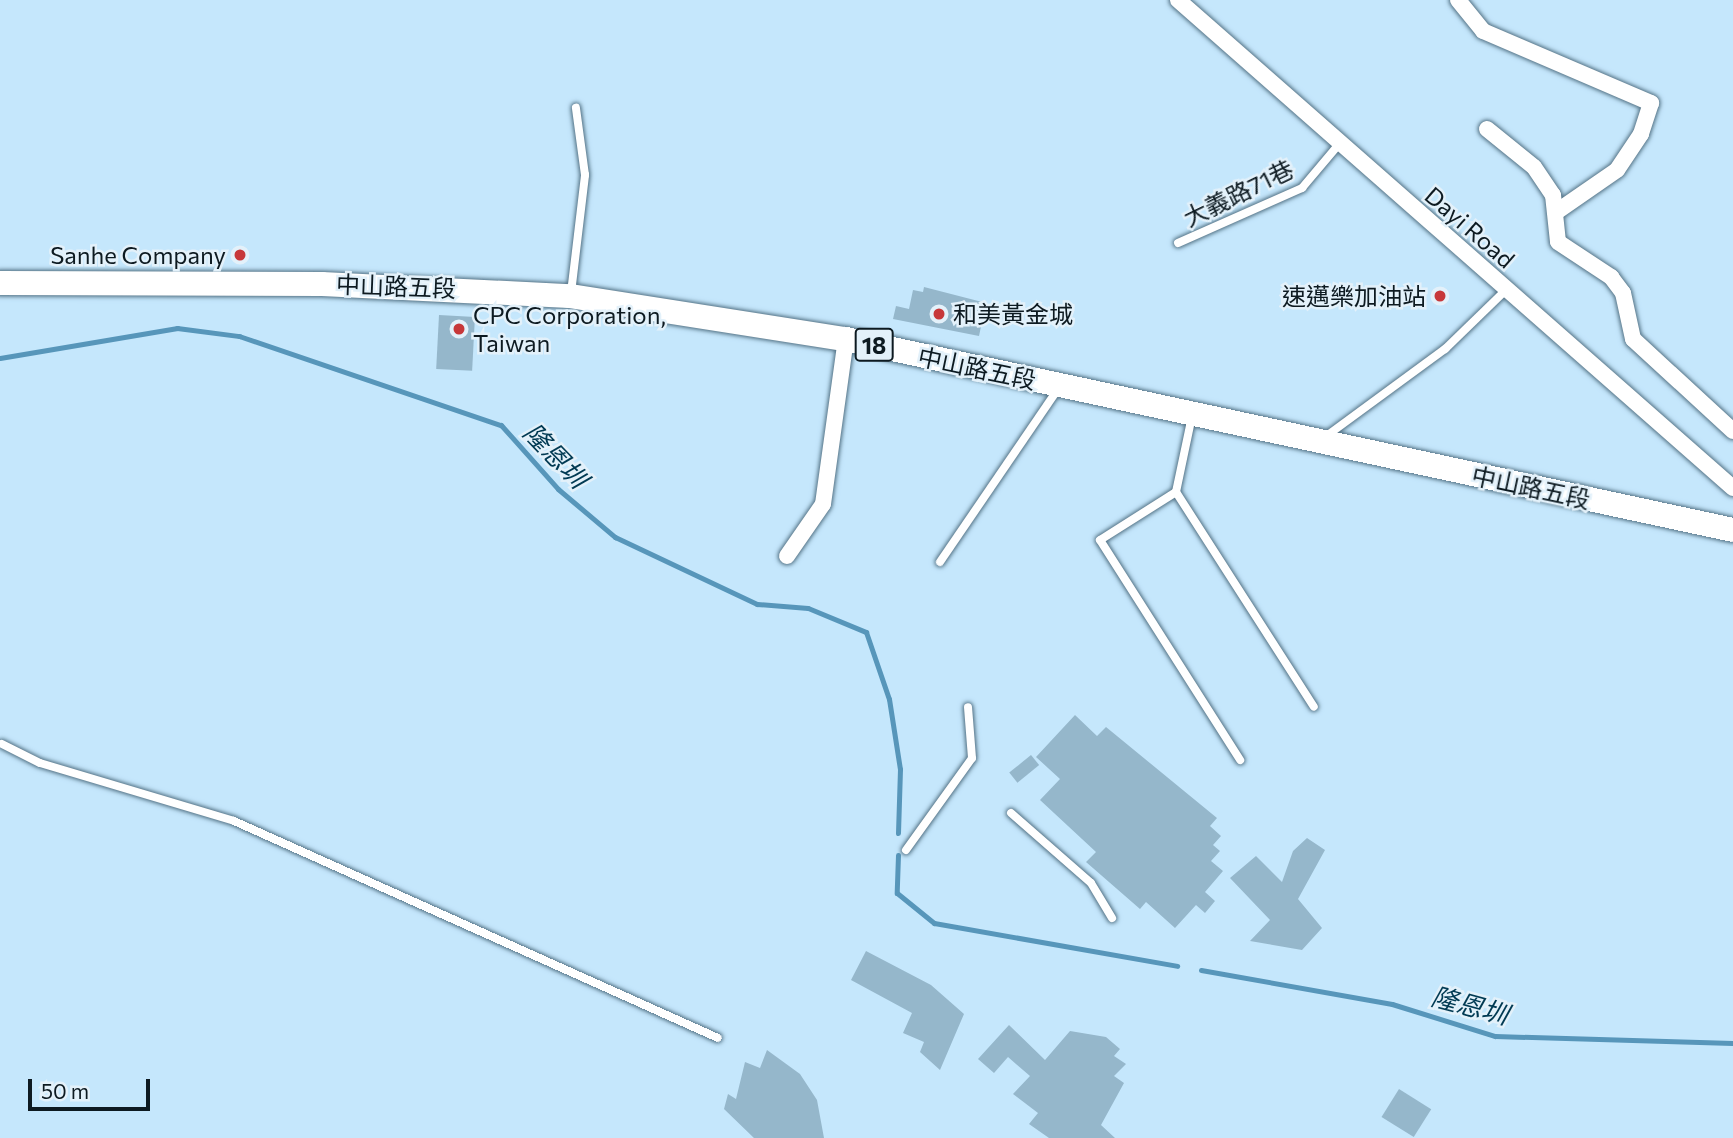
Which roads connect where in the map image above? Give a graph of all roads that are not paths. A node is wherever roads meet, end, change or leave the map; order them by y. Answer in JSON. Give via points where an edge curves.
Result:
{"nodes":[{"id":1,"x":1178,"y":0,"type":"edge"},
{"id":2,"x":1458,"y":0,"type":"edge"},
{"id":3,"x":576,"y":108,"type":"dead end"},
{"id":4,"x":1487,"y":129,"type":"dead end"},
{"id":5,"x":1340,"y":143,"type":"junction"},
{"id":6,"x":1555,"y":213,"type":"junction"},
{"id":7,"x":1178,"y":243,"type":"dead end"},
{"id":8,"x":0,"y":284,"type":"edge"},
{"id":9,"x":1507,"y":289,"type":"junction"},
{"id":10,"x":570,"y":296,"type":"junction"},
{"id":11,"x":846,"y":339,"type":"junction"},
{"id":12,"x":1059,"y":386,"type":"junction"},
{"id":13,"x":1192,"y":415,"type":"junction"},
{"id":14,"x":1733,"y":431,"type":"edge"},
{"id":15,"x":1319,"y":442,"type":"junction"},
{"id":16,"x":1733,"y":488,"type":"edge"},
{"id":17,"x":1176,"y":492,"type":"junction"},
{"id":18,"x":1733,"y":530,"type":"edge"},
{"id":19,"x":788,"y":556,"type":"dead end"},
{"id":20,"x":940,"y":562,"type":"dead end"},
{"id":21,"x":968,"y":707,"type":"dead end"},
{"id":22,"x":1314,"y":707,"type":"dead end"},
{"id":23,"x":2,"y":744,"type":"dead end"},
{"id":24,"x":1240,"y":760,"type":"dead end"},
{"id":25,"x":1012,"y":813,"type":"dead end"},
{"id":26,"x":906,"y":850,"type":"dead end"},
{"id":27,"x":1112,"y":918,"type":"dead end"},
{"id":28,"x":718,"y":1038,"type":"dead end"}],
"edges":[{"from":1,"to":5,"type":"street","name":"Dayi Road"},
{"from":2,"to":6,"type":"street","via":[[1483,31],[1651,103],[1641,134],[1617,170]]},
{"from":3,"to":10,"type":"lane","via":[[586,175]]},
{"from":4,"to":6,"type":"street","via":[[1534,167],[1553,195]]},
{"from":5,"to":7,"type":"lane","name":"大義路71巷","via":[[1302,188]]},
{"from":5,"to":9,"type":"street","name":"Dayi Road"},
{"from":6,"to":14,"type":"street","via":[[1558,242],[1611,277],[1623,293],[1633,339]]},
{"from":8,"to":10,"type":"main road","name":"中山路五段","number":"18","via":[[322,284]]},
{"from":9,"to":15,"type":"lane","via":[[1445,349]]},
{"from":9,"to":16,"type":"street","name":"Dayi Road"},
{"from":10,"to":11,"type":"main road","name":"中山路五段","number":"18"},
{"from":11,"to":12,"type":"main road","name":"中山路五段","number":"18"},
{"from":11,"to":19,"type":"street","via":[[823,504]]},
{"from":12,"to":13,"type":"main road","name":"中山路五段","number":"18"},
{"from":12,"to":20,"type":"lane","via":[[1053,406]]},
{"from":13,"to":15,"type":"main road","name":"中山路五段","number":"18"},
{"from":13,"to":17,"type":"lane"},
{"from":15,"to":18,"type":"main road","name":"中山路五段","number":"18"},
{"from":17,"to":22,"type":"lane"},
{"from":17,"to":24,"type":"lane","via":[[1100,540]]},
{"from":21,"to":26,"type":"lane","via":[[972,758]]},
{"from":23,"to":28,"type":"lane","via":[[40,763],[234,821]]},
{"from":25,"to":27,"type":"lane","via":[[1091,883]]}]}
